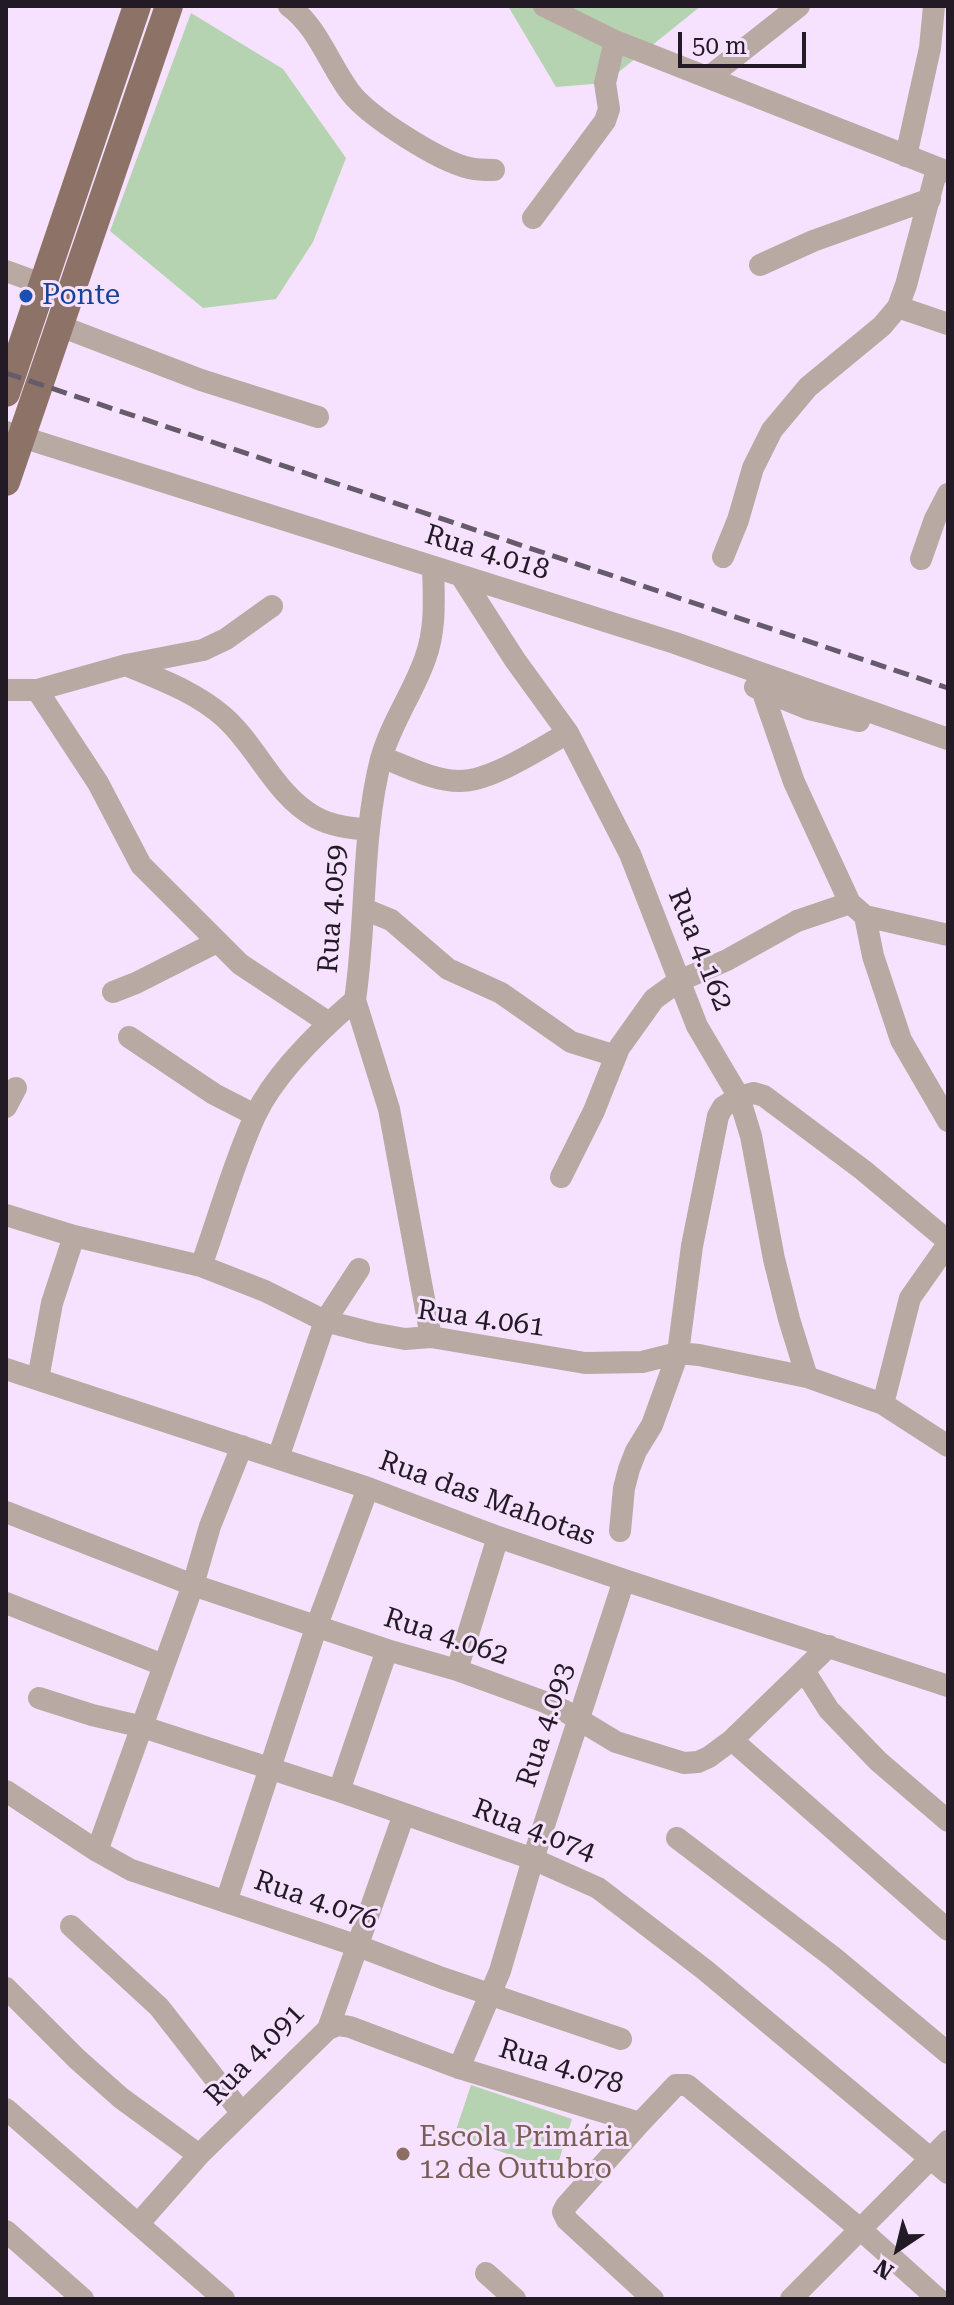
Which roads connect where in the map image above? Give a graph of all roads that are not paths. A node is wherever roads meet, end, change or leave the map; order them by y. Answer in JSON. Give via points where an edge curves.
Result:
{"nodes":[{"id":1,"x":137,"y":6,"type":"edge"},
{"id":2,"x":169,"y":6,"type":"edge"},
{"id":3,"x":289,"y":6,"type":"edge"},
{"id":4,"x":544,"y":6,"type":"edge"},
{"id":5,"x":799,"y":6,"type":"edge"},
{"id":6,"x":934,"y":6,"type":"edge"},
{"id":7,"x":615,"y":41,"type":"junction"},
{"id":8,"x":709,"y":77,"type":"junction"},
{"id":9,"x":906,"y":156,"type":"junction"},
{"id":10,"x":494,"y":170,"type":"dead end"},
{"id":11,"x":942,"y":170,"type":"edge"},
{"id":12,"x":930,"y":199,"type":"junction"},
{"id":13,"x":533,"y":218,"type":"dead end"},
{"id":14,"x":760,"y":265,"type":"dead end"},
{"id":15,"x":6,"y":271,"type":"edge"},
{"id":16,"x":42,"y":284,"type":"junction"},
{"id":17,"x":898,"y":307,"type":"junction"},
{"id":18,"x":948,"y":324,"type":"edge"},
{"id":19,"x":60,"y":326,"type":"junction"},
{"id":20,"x":6,"y":393,"type":"edge"},
{"id":21,"x":318,"y":417,"type":"dead end"},
{"id":22,"x":14,"y":435,"type":"edge"},
{"id":23,"x":6,"y":482,"type":"edge"},
{"id":24,"x":948,"y":494,"type":"edge"},
{"id":25,"x":723,"y":557,"type":"dead end"},
{"id":26,"x":921,"y":559,"type":"dead end"},
{"id":27,"x":433,"y":568,"type":"junction"},
{"id":28,"x":461,"y":576,"type":"junction"},
{"id":29,"x":272,"y":606,"type":"dead end"},
{"id":30,"x":675,"y":643,"type":"junction"},
{"id":31,"x":126,"y":665,"type":"junction"},
{"id":32,"x":6,"y":690,"type":"edge"},
{"id":33,"x":37,"y":690,"type":"junction"},
{"id":34,"x":762,"y":690,"type":"junction"},
{"id":35,"x":568,"y":733,"type":"junction"},
{"id":36,"x":945,"y":738,"type":"edge"},
{"id":37,"x":382,"y":757,"type":"junction"},
{"id":38,"x":369,"y":830,"type":"junction"},
{"id":39,"x":364,"y":909,"type":"junction"},
{"id":40,"x":857,"y":909,"type":"junction"},
{"id":41,"x":948,"y":935,"type":"edge"},
{"id":42,"x":217,"y":942,"type":"junction"},
{"id":43,"x":679,"y":981,"type":"junction"},
{"id":44,"x":113,"y":992,"type":"dead end"},
{"id":45,"x":355,"y":1000,"type":"junction"},
{"id":46,"x":329,"y":1023,"type":"junction"},
{"id":47,"x":129,"y":1037,"type":"dead end"},
{"id":48,"x":616,"y":1056,"type":"junction"},
{"id":49,"x":739,"y":1097,"type":"junction"},
{"id":50,"x":255,"y":1115,"type":"junction"},
{"id":51,"x":948,"y":1121,"type":"edge"},
{"id":52,"x":561,"y":1177,"type":"dead end"},
{"id":53,"x":6,"y":1215,"type":"edge"},
{"id":54,"x":74,"y":1236,"type":"junction"},
{"id":55,"x":948,"y":1243,"type":"edge"},
{"id":56,"x":201,"y":1266,"type":"junction"},
{"id":57,"x":359,"y":1269,"type":"dead end"},
{"id":58,"x":325,"y":1321,"type":"junction"},
{"id":59,"x":431,"y":1337,"type":"junction"},
{"id":60,"x":678,"y":1353,"type":"junction"},
{"id":61,"x":6,"y":1369,"type":"edge"},
{"id":62,"x":807,"y":1377,"type":"junction"},
{"id":63,"x":38,"y":1379,"type":"junction"},
{"id":64,"x":883,"y":1404,"type":"junction"},
{"id":65,"x":242,"y":1446,"type":"junction"},
{"id":66,"x":948,"y":1446,"type":"edge"},
{"id":67,"x":278,"y":1458,"type":"junction"},
{"id":68,"x":368,"y":1488,"type":"junction"},
{"id":69,"x":6,"y":1512,"type":"edge"},
{"id":70,"x":620,"y":1531,"type":"dead end"},
{"id":71,"x":498,"y":1537,"type":"junction"},
{"id":72,"x":624,"y":1580,"type":"junction"},
{"id":73,"x":193,"y":1585,"type":"junction"},
{"id":74,"x":6,"y":1603,"type":"edge"},
{"id":75,"x":317,"y":1625,"type":"junction"},
{"id":76,"x":829,"y":1646,"type":"junction"},
{"id":77,"x":387,"y":1650,"type":"junction"},
{"id":78,"x":163,"y":1665,"type":"junction"},
{"id":79,"x":457,"y":1670,"type":"junction"},
{"id":80,"x":805,"y":1672,"type":"junction"},
{"id":81,"x":948,"y":1686,"type":"edge"},
{"id":82,"x":39,"y":1698,"type":"dead end"},
{"id":83,"x":580,"y":1720,"type":"junction"},
{"id":84,"x":143,"y":1727,"type":"junction"},
{"id":85,"x":732,"y":1740,"type":"junction"},
{"id":86,"x":270,"y":1768,"type":"junction"},
{"id":87,"x":6,"y":1791,"type":"edge"},
{"id":88,"x":339,"y":1791,"type":"junction"},
{"id":89,"x":404,"y":1814,"type":"junction"},
{"id":90,"x":948,"y":1821,"type":"edge"},
{"id":91,"x":677,"y":1838,"type":"dead end"},
{"id":92,"x":97,"y":1851,"type":"junction"},
{"id":93,"x":533,"y":1859,"type":"junction"},
{"id":94,"x":226,"y":1902,"type":"junction"},
{"id":95,"x":71,"y":1926,"type":"dead end"},
{"id":96,"x":948,"y":1930,"type":"edge"},
{"id":97,"x":358,"y":1946,"type":"junction"},
{"id":98,"x":6,"y":1988,"type":"edge"},
{"id":99,"x":489,"y":1994,"type":"junction"},
{"id":100,"x":328,"y":2029,"type":"junction"},
{"id":101,"x":621,"y":2039,"type":"dead end"},
{"id":102,"x":948,"y":2053,"type":"edge"},
{"id":103,"x":459,"y":2068,"type":"junction"},
{"id":104,"x":6,"y":2109,"type":"edge"},
{"id":105,"x":241,"y":2112,"type":"junction"},
{"id":106,"x":640,"y":2123,"type":"junction"},
{"id":107,"x":948,"y":2141,"type":"edge"},
{"id":108,"x":199,"y":2155,"type":"junction"},
{"id":109,"x":940,"y":2165,"type":"edge"},
{"id":110,"x":139,"y":2223,"type":"junction"},
{"id":111,"x":860,"y":2229,"type":"junction"},
{"id":112,"x":6,"y":2231,"type":"edge"},
{"id":113,"x":486,"y":2273,"type":"dead end"},
{"id":114,"x":83,"y":2299,"type":"edge"},
{"id":115,"x":224,"y":2299,"type":"edge"},
{"id":116,"x":515,"y":2299,"type":"edge"},
{"id":117,"x":653,"y":2299,"type":"edge"},
{"id":118,"x":792,"y":2299,"type":"edge"},
{"id":119,"x":938,"y":2299,"type":"edge"}],
"edges":[{"from":1,"to":16,"type":"main road"},
{"from":2,"to":19,"type":"main road"},
{"from":3,"to":10,"type":"street","via":[[310,26],[350,92],[378,119],[452,162]]},
{"from":4,"to":7,"type":"street"},
{"from":5,"to":8,"type":"street"},
{"from":6,"to":9,"type":"street"},
{"from":7,"to":8,"type":"street"},
{"from":7,"to":13,"type":"street","via":[[605,83],[605,121]]},
{"from":8,"to":9,"type":"street"},
{"from":9,"to":11,"type":"street"},
{"from":11,"to":12,"type":"street"},
{"from":12,"to":14,"type":"street"},
{"from":12,"to":17,"type":"street"},
{"from":15,"to":16,"type":"street"},
{"from":16,"to":20,"type":"main road"},
{"from":17,"to":18,"type":"street"},
{"from":17,"to":25,"type":"street","via":[[808,387],[772,430],[753,468]]},
{"from":19,"to":21,"type":"street","via":[[201,380]]},
{"from":19,"to":22,"type":"main road"},
{"from":22,"to":23,"type":"main road"},
{"from":22,"to":27,"type":"street","name":"Rua 4.018"},
{"from":24,"to":26,"type":"street"},
{"from":27,"to":28,"type":"street","name":"Rua 4.018"},
{"from":27,"to":37,"type":"street","name":"Rua 4.059","via":[[433,623],[426,655]]},
{"from":28,"to":30,"type":"street","name":"Rua 4.018"},
{"from":28,"to":35,"type":"street","name":"Rua 4.162"},
{"from":29,"to":31,"type":"street","via":[[203,650]]},
{"from":30,"to":34,"type":"street","via":[[707,666]]},
{"from":30,"to":36,"type":"street","name":"Rua 4.018"},
{"from":31,"to":33,"type":"street"},
{"from":31,"to":38,"type":"street","via":[[222,715],[287,793],[315,817]]},
{"from":32,"to":33,"type":"street"},
{"from":33,"to":42,"type":"street","via":[[98,783],[141,865]]},
{"from":34,"to":36,"type":"street","via":[[809,709]]},
{"from":34,"to":40,"type":"street","via":[[794,782]]},
{"from":35,"to":37,"type":"street","via":[[497,770],[460,781]]},
{"from":35,"to":43,"type":"street","name":"Rua 4.162","via":[[630,854]]},
{"from":37,"to":38,"type":"street","name":"Rua 4.059"},
{"from":38,"to":39,"type":"street","name":"Rua 4.059"},
{"from":39,"to":45,"type":"street","name":"Rua 4.059"},
{"from":39,"to":48,"type":"street","via":[[391,920],[448,969],[501,993],[571,1042]]},
{"from":40,"to":41,"type":"street"},
{"from":40,"to":43,"type":"street","via":[[797,921]]},
{"from":40,"to":51,"type":"street","via":[[901,1040]]},
{"from":42,"to":44,"type":"street"},
{"from":42,"to":46,"type":"street","via":[[240,964]]},
{"from":43,"to":48,"type":"street","via":[[654,999]]},
{"from":43,"to":49,"type":"street","name":"Rua 4.162","via":[[697,1026]]},
{"from":45,"to":46,"type":"street","name":"Rua 4.059"},
{"from":45,"to":59,"type":"street","via":[[389,1109]]},
{"from":46,"to":50,"type":"street","name":"Rua 4.059"},
{"from":47,"to":50,"type":"street"},
{"from":48,"to":52,"type":"street"},
{"from":49,"to":55,"type":"street","via":[[759,1094],[775,1103]]},
{"from":49,"to":60,"type":"street","via":[[723,1107],[714,1128]]},
{"from":49,"to":62,"type":"street","name":"Rua 4.162"},
{"from":50,"to":56,"type":"street","name":"Rua 4.059"},
{"from":53,"to":54,"type":"street","name":"Rua 4.061"},
{"from":54,"to":56,"type":"street","name":"Rua 4.061"},
{"from":54,"to":63,"type":"street","via":[[52,1303]]},
{"from":55,"to":64,"type":"street","via":[[910,1298]]},
{"from":56,"to":58,"type":"street","name":"Rua 4.061"},
{"from":57,"to":58,"type":"street"},
{"from":58,"to":59,"type":"street","name":"Rua 4.061","via":[[405,1339]]},
{"from":58,"to":67,"type":"street"},
{"from":59,"to":60,"type":"street","name":"Rua 4.061","via":[[585,1363],[642,1362]]},
{"from":60,"to":62,"type":"street","name":"Rua 4.061"},
{"from":60,"to":70,"type":"street","via":[[652,1425],[629,1469]]},
{"from":61,"to":63,"type":"street","name":"Rua das Mahotas"},
{"from":62,"to":64,"type":"street","name":"Rua 4.061"},
{"from":63,"to":65,"type":"street","name":"Rua das Mahotas"},
{"from":64,"to":66,"type":"street","name":"Rua 4.061"},
{"from":65,"to":67,"type":"street","name":"Rua das Mahotas"},
{"from":65,"to":73,"type":"street"},
{"from":67,"to":68,"type":"street","name":"Rua das Mahotas"},
{"from":68,"to":71,"type":"street","name":"Rua das Mahotas"},
{"from":68,"to":75,"type":"street"},
{"from":69,"to":73,"type":"street","name":"Rua 4.062"},
{"from":71,"to":72,"type":"street","name":"Rua das Mahotas"},
{"from":71,"to":79,"type":"street"},
{"from":72,"to":76,"type":"street","name":"Rua das Mahotas"},
{"from":72,"to":83,"type":"street","name":"Rua 4.093"},
{"from":73,"to":75,"type":"street","name":"Rua 4.062"},
{"from":73,"to":78,"type":"street"},
{"from":74,"to":78,"type":"street"},
{"from":75,"to":77,"type":"street","name":"Rua 4.062"},
{"from":75,"to":86,"type":"street"},
{"from":76,"to":80,"type":"street","name":"Rua 4.062"},
{"from":76,"to":81,"type":"street","name":"Rua das Mahotas"},
{"from":77,"to":79,"type":"street","name":"Rua 4.062"},
{"from":77,"to":88,"type":"street"},
{"from":78,"to":84,"type":"street"},
{"from":79,"to":83,"type":"street","name":"Rua 4.062"},
{"from":80,"to":85,"type":"street","name":"Rua 4.062"},
{"from":80,"to":90,"type":"street","via":[[829,1710]]},
{"from":82,"to":84,"type":"street","name":"Rua 4.074"},
{"from":83,"to":85,"type":"street","name":"Rua 4.062","via":[[616,1742],[684,1763],[709,1757]]},
{"from":83,"to":93,"type":"street","name":"Rua 4.093"},
{"from":84,"to":86,"type":"street","name":"Rua 4.074"},
{"from":84,"to":92,"type":"street"},
{"from":85,"to":96,"type":"street"},
{"from":86,"to":88,"type":"street","name":"Rua 4.074"},
{"from":86,"to":94,"type":"street"},
{"from":87,"to":92,"type":"street","name":"Rua 4.076"},
{"from":88,"to":89,"type":"street","name":"Rua 4.074"},
{"from":89,"to":93,"type":"street","name":"Rua 4.074"},
{"from":89,"to":97,"type":"street","name":"Rua 4.091"},
{"from":91,"to":102,"type":"street"},
{"from":92,"to":94,"type":"street","name":"Rua 4.076","via":[[131,1870]]},
{"from":93,"to":99,"type":"street","name":"Rua 4.093"},
{"from":93,"to":109,"type":"street","name":"Rua 4.074","via":[[598,1888],[625,1907]]},
{"from":94,"to":97,"type":"street","name":"Rua 4.076"},
{"from":95,"to":105,"type":"street","via":[[159,2007]]},
{"from":97,"to":99,"type":"street","name":"Rua 4.076"},
{"from":97,"to":100,"type":"street","name":"Rua 4.091"},
{"from":98,"to":108,"type":"street","via":[[121,2098]]},
{"from":99,"to":101,"type":"street","name":"Rua 4.076"},
{"from":99,"to":103,"type":"street","name":"Rua 4.093"},
{"from":100,"to":103,"type":"street","name":"Rua 4.078","via":[[350,2027]]},
{"from":100,"to":105,"type":"street","name":"Rua 4.091"},
{"from":103,"to":106,"type":"street","name":"Rua 4.078"},
{"from":104,"to":110,"type":"street"},
{"from":105,"to":108,"type":"street","name":"Rua 4.091"},
{"from":106,"to":111,"type":"street","name":"Rua 4.078","via":[[676,2085],[687,2085]]},
{"from":106,"to":117,"type":"street","via":[[563,2212]]},
{"from":107,"to":109,"type":"street"},
{"from":108,"to":110,"type":"street","name":"Rua 4.091"},
{"from":109,"to":111,"type":"street"},
{"from":110,"to":115,"type":"street"},
{"from":111,"to":118,"type":"street"},
{"from":111,"to":119,"type":"street","name":"Rua 4.078"},
{"from":112,"to":114,"type":"street"},
{"from":113,"to":116,"type":"street"}]}
